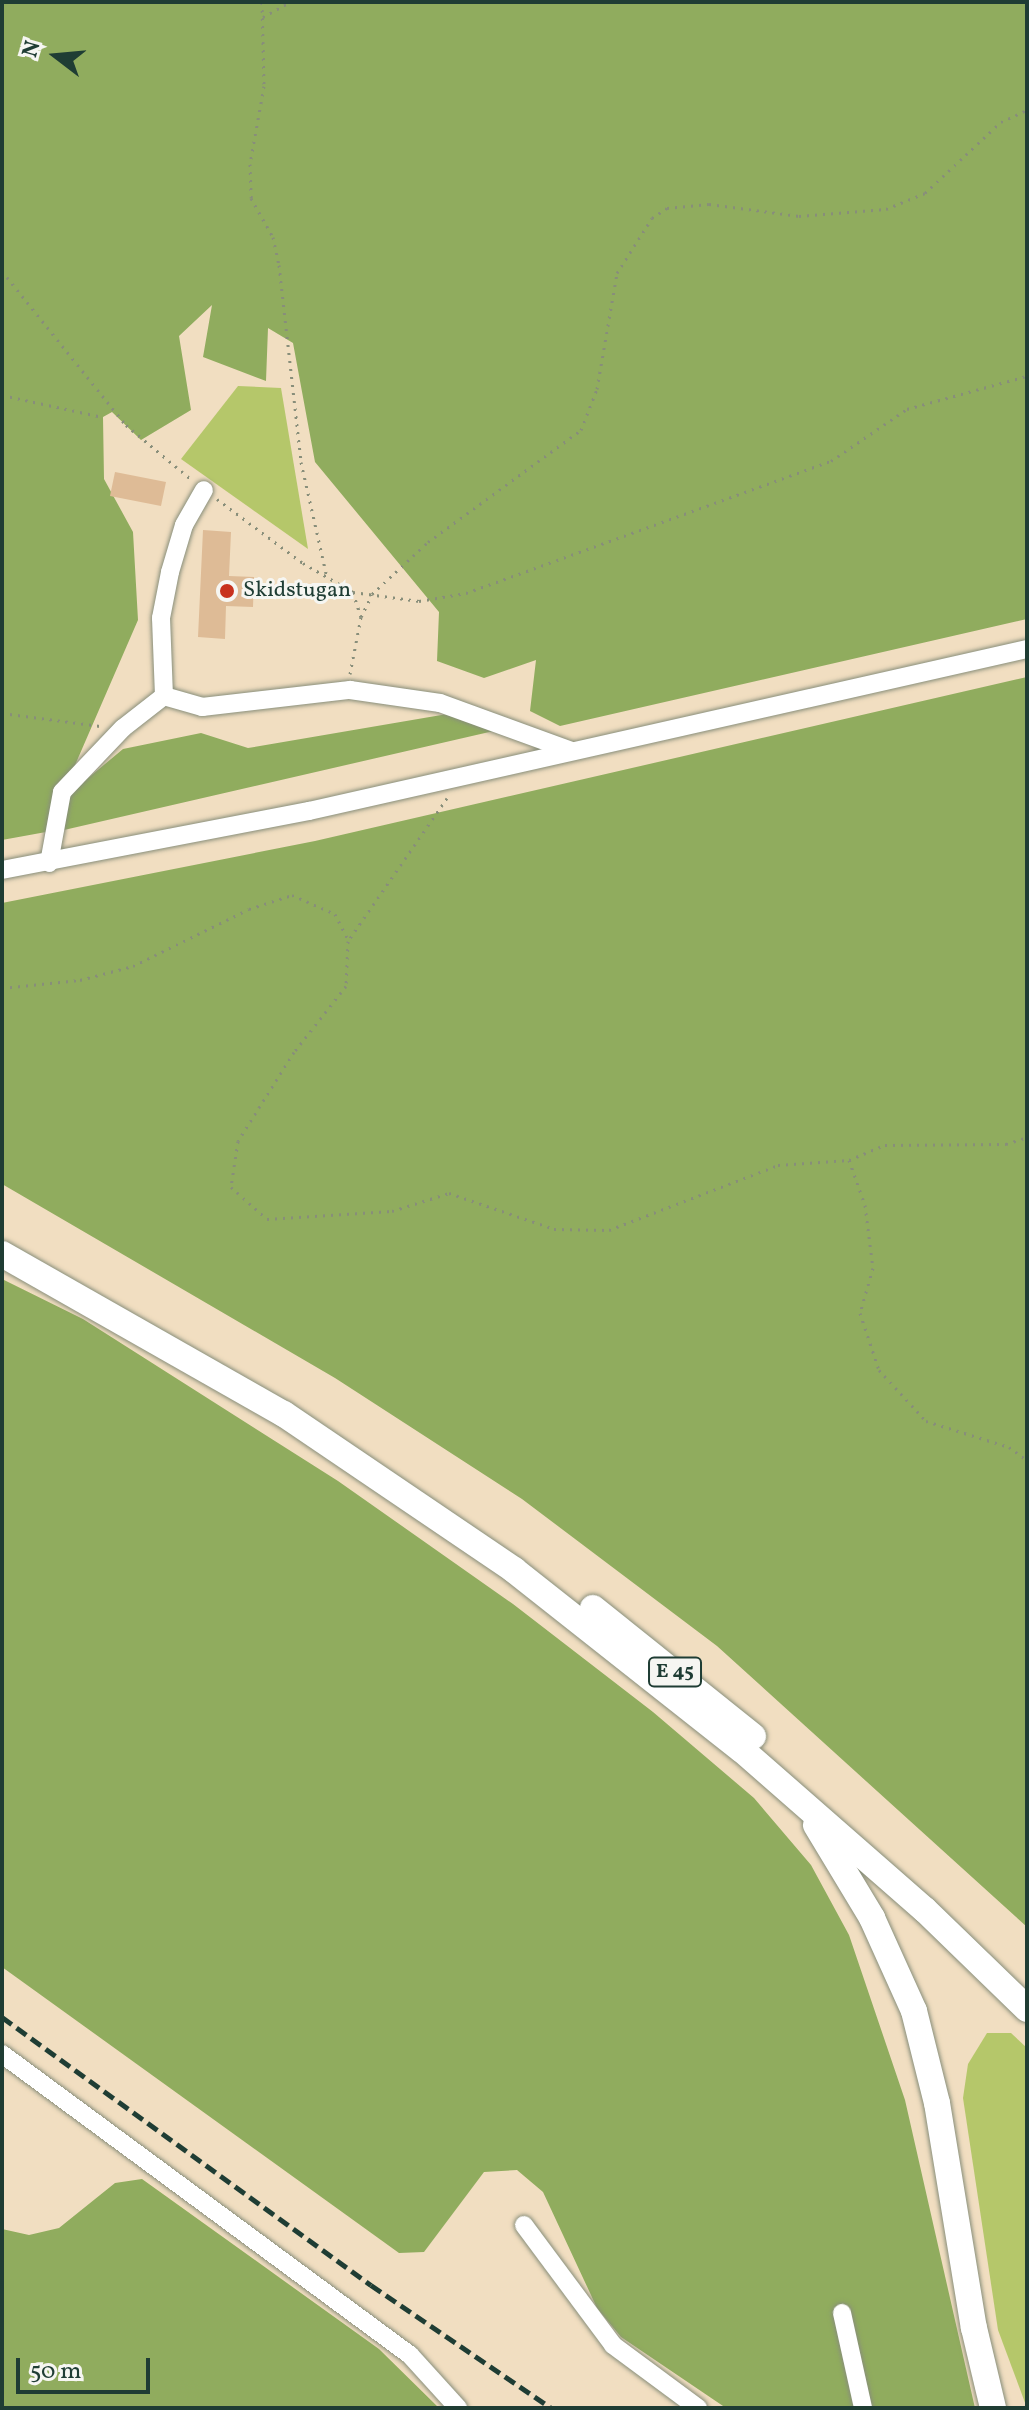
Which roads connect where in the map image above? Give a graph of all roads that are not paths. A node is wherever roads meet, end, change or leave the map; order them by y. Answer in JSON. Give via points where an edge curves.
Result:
{"nodes":[{"id":1,"x":204,"y":490,"type":"road end"},
{"id":2,"x":1027,"y":649,"type":"edge"},
{"id":3,"x":164,"y":696,"type":"junction"},
{"id":4,"x":572,"y":751,"type":"junction"},
{"id":5,"x":49,"y":863,"type":"junction"},
{"id":6,"x":2,"y":870,"type":"edge"},
{"id":7,"x":2,"y":1235,"type":"edge"},
{"id":8,"x":2,"y":1254,"type":"edge"},
{"id":9,"x":802,"y":1801,"type":"junction"},
{"id":10,"x":1027,"y":1987,"type":"edge"},
{"id":11,"x":1027,"y":2009,"type":"edge"},
{"id":12,"x":2,"y":2054,"type":"edge"},
{"id":13,"x":524,"y":2225,"type":"dead end"},
{"id":14,"x":842,"y":2313,"type":"dead end"},
{"id":15,"x":458,"y":2408,"type":"edge"},
{"id":16,"x":698,"y":2408,"type":"edge"},
{"id":17,"x":863,"y":2408,"type":"edge"},
{"id":18,"x":993,"y":2408,"type":"edge"}],
"edges":[{"from":1,"to":3,"type":"street","via":[[184,525],[161,618]]},
{"from":2,"to":4,"type":"street"},
{"from":3,"to":4,"type":"street","via":[[202,707],[350,690],[440,703]]},
{"from":3,"to":5,"type":"street","via":[[123,728],[62,792]]},
{"from":4,"to":5,"type":"street"},
{"from":5,"to":6,"type":"street"},
{"from":7,"to":10,"type":"highway","number":"E 45","via":[[290,1398],[523,1556],[752,1735]]},
{"from":8,"to":9,"type":"highway","number":"E 45","via":[[172,1347],[380,1477],[586,1625]]},
{"from":9,"to":11,"type":"highway","number":"E 45"},
{"from":9,"to":18,"type":"highway","via":[[872,1918],[914,2011],[940,2115],[974,2328]]},
{"from":12,"to":15,"type":"street","via":[[410,2355]]},
{"from":13,"to":16,"type":"street","via":[[613,2345]]},
{"from":14,"to":17,"type":"street"}]}
